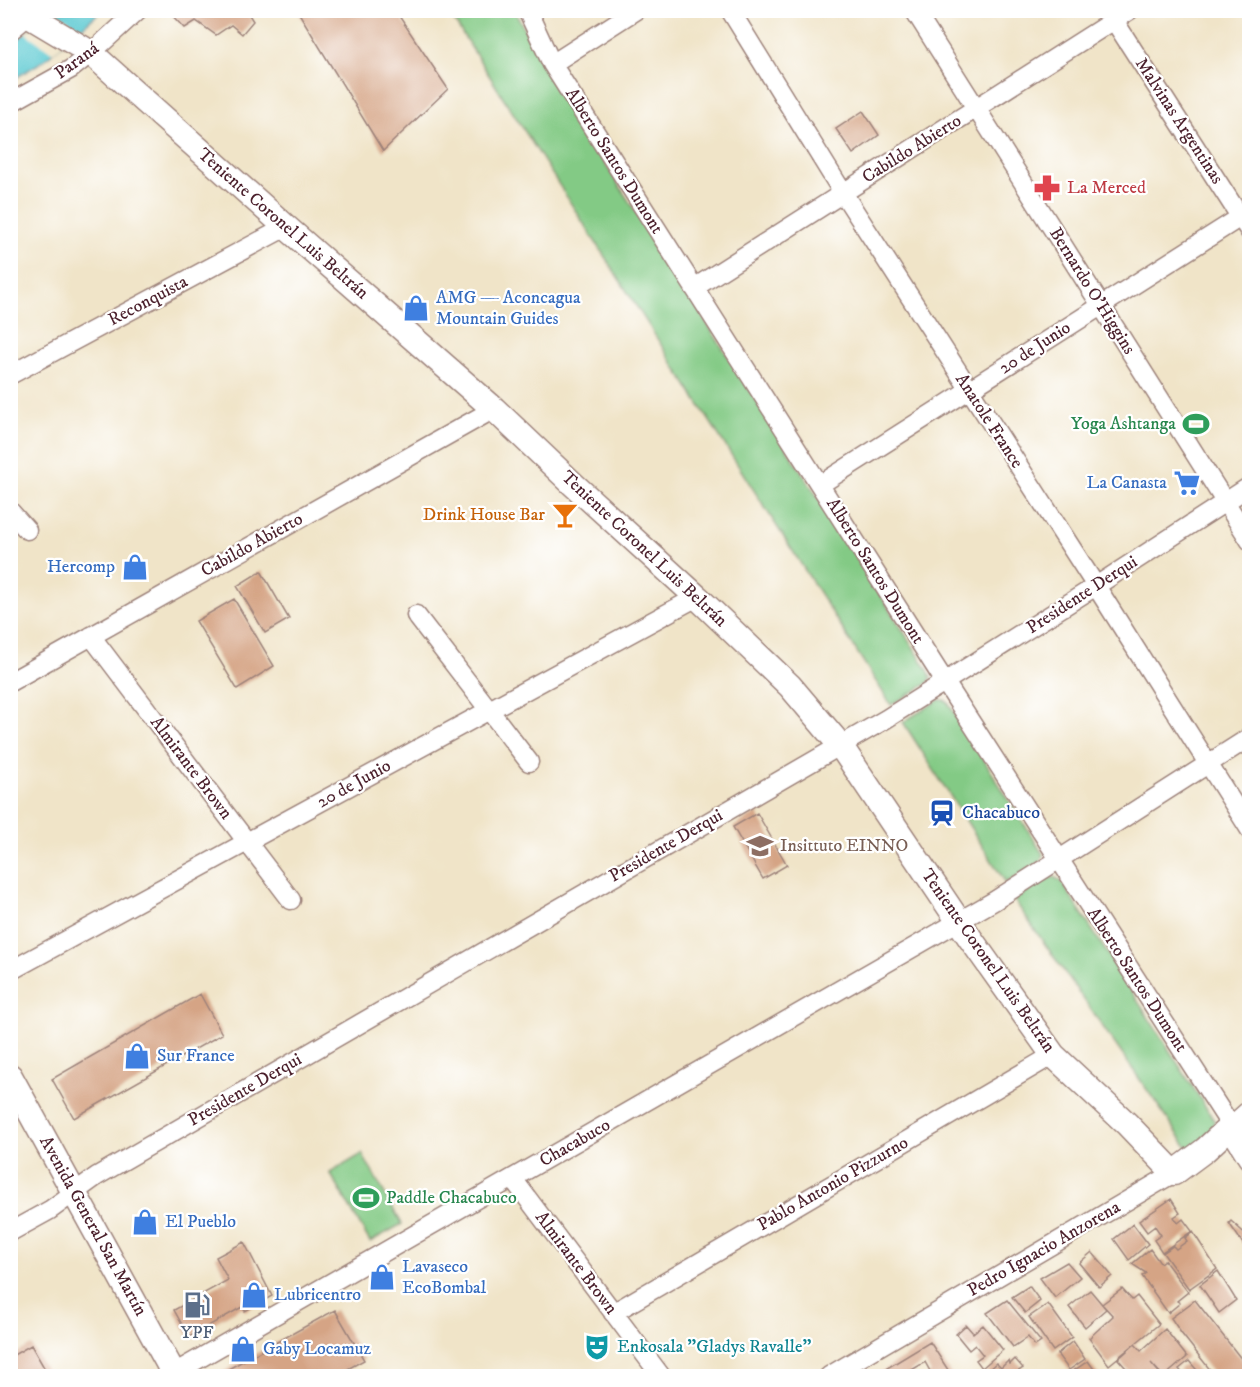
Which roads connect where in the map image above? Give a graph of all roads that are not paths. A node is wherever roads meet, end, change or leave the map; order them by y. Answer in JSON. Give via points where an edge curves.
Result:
{"nodes":[{"id":1,"x":138,"y":10,"type":"edge"},
{"id":2,"x":527,"y":10,"type":"edge"},
{"id":3,"x":636,"y":10,"type":"edge"},
{"id":4,"x":730,"y":10,"type":"edge"},
{"id":5,"x":914,"y":10,"type":"edge"},
{"id":6,"x":1130,"y":10,"type":"edge"},
{"id":7,"x":31,"y":15,"type":"edge"},
{"id":8,"x":1111,"y":16,"type":"edge"},
{"id":9,"x":10,"y":31,"type":"edge"},
{"id":10,"x":91,"y":53,"type":"junction"},
{"id":11,"x":552,"y":64,"type":"junction"},
{"id":12,"x":10,"y":104,"type":"edge"},
{"id":13,"x":976,"y":109,"type":"junction"},
{"id":14,"x":843,"y":194,"type":"junction"},
{"id":15,"x":1246,"y":220,"type":"edge"},
{"id":16,"x":286,"y":227,"type":"junction"},
{"id":17,"x":694,"y":288,"type":"junction"},
{"id":18,"x":1101,"y":305,"type":"junction"},
{"id":19,"x":10,"y":375,"type":"edge"},
{"id":20,"x":969,"y":390,"type":"junction"},
{"id":21,"x":494,"y":409,"type":"junction"},
{"id":22,"x":820,"y":484,"type":"junction"},
{"id":23,"x":1250,"y":486,"type":"edge"},
{"id":24,"x":1225,"y":502,"type":"junction"},
{"id":25,"x":10,"y":511,"type":"edge"},
{"id":26,"x":27,"y":530,"type":"dead end"},
{"id":27,"x":1250,"y":541,"type":"edge"},
{"id":28,"x":1096,"y":586,"type":"junction"},
{"id":29,"x":697,"y":597,"type":"junction"},
{"id":30,"x":416,"y":615,"type":"dead end"},
{"id":31,"x":92,"y":636,"type":"junction"},
{"id":32,"x":10,"y":682,"type":"edge"},
{"id":33,"x":945,"y":682,"type":"junction"},
{"id":34,"x":489,"y":711,"type":"junction"},
{"id":35,"x":1250,"y":737,"type":"edge"},
{"id":36,"x":840,"y":745,"type":"junction"},
{"id":37,"x":529,"y":762,"type":"dead end"},
{"id":38,"x":1208,"y":764,"type":"junction"},
{"id":39,"x":1250,"y":830,"type":"edge"},
{"id":40,"x":247,"y":842,"type":"junction"},
{"id":41,"x":1059,"y":858,"type":"junction"},
{"id":42,"x":291,"y":900,"type":"dead end"},
{"id":43,"x":958,"y":921,"type":"junction"},
{"id":44,"x":10,"y":971,"type":"edge"},
{"id":45,"x":1053,"y":1055,"type":"junction"},
{"id":46,"x":10,"y":1076,"type":"edge"},
{"id":47,"x":1250,"y":1109,"type":"edge"},
{"id":48,"x":1231,"y":1126,"type":"junction"},
{"id":49,"x":1250,"y":1157,"type":"edge"},
{"id":50,"x":1174,"y":1173,"type":"junction"},
{"id":51,"x":513,"y":1179,"type":"junction"},
{"id":52,"x":74,"y":1192,"type":"junction"},
{"id":53,"x":10,"y":1232,"type":"edge"},
{"id":54,"x":613,"y":1313,"type":"junction"},
{"id":55,"x":172,"y":1376,"type":"edge"},
{"id":56,"x":661,"y":1377,"type":"edge"},
{"id":57,"x":829,"y":1377,"type":"edge"}],
"edges":[{"from":1,"to":10,"type":"street","name":"Paraná"},
{"from":2,"to":11,"type":"street","name":"Alberto Santos Dumont"},
{"from":3,"to":11,"type":"street"},
{"from":4,"to":14,"type":"street","name":"Anatole France"},
{"from":5,"to":13,"type":"street","name":"Bernardo O'Higgins"},
{"from":6,"to":8,"type":"street","name":"Cabildo Abierto"},
{"from":7,"to":9,"type":"street"},
{"from":7,"to":10,"type":"main road","name":"Teniente Coronel Luis Beltrán"},
{"from":8,"to":13,"type":"street","name":"Cabildo Abierto"},
{"from":8,"to":15,"type":"street","name":"Malvinas Argentinas"},
{"from":10,"to":12,"type":"street","name":"Paraná"},
{"from":10,"to":16,"type":"main road","name":"Teniente Coronel Luis Beltrán"},
{"from":11,"to":17,"type":"street","name":"Alberto Santos Dumont"},
{"from":13,"to":14,"type":"street","name":"Cabildo Abierto"},
{"from":13,"to":18,"type":"street","name":"Bernardo O'Higgins"},
{"from":14,"to":17,"type":"street","name":"Cabildo Abierto"},
{"from":14,"to":20,"type":"street","name":"Anatole France"},
{"from":15,"to":18,"type":"street","name":"20 de Junio"},
{"from":16,"to":19,"type":"street","name":"Reconquista"},
{"from":16,"to":21,"type":"main road","name":"Teniente Coronel Luis Beltrán"},
{"from":17,"to":22,"type":"street","name":"Alberto Santos Dumont"},
{"from":18,"to":20,"type":"street","name":"20 de Junio"},
{"from":18,"to":24,"type":"street","name":"Bernardo O'Higgins"},
{"from":20,"to":22,"type":"street","name":"20 de Junio"},
{"from":20,"to":28,"type":"street","name":"Anatole France"},
{"from":21,"to":29,"type":"main road","name":"Teniente Coronel Luis Beltrán"},
{"from":21,"to":31,"type":"street","name":"Cabildo Abierto"},
{"from":22,"to":33,"type":"street","name":"Alberto Santos Dumont"},
{"from":23,"to":24,"type":"street","name":"Presidente Derqui"},
{"from":24,"to":27,"type":"street","name":"Bernardo O'Higgins"},
{"from":24,"to":28,"type":"street","name":"Presidente Derqui"},
{"from":25,"to":26,"type":"street"},
{"from":28,"to":33,"type":"street","name":"Presidente Derqui"},
{"from":28,"to":38,"type":"street","name":"Anatole France"},
{"from":29,"to":34,"type":"street","name":"20 de Junio"},
{"from":29,"to":36,"type":"main road","name":"Teniente Coronel Luis Beltrán","via":[[790,686]]},
{"from":30,"to":34,"type":"street"},
{"from":31,"to":32,"type":"street","name":"Cabildo Abierto"},
{"from":31,"to":40,"type":"street","name":"Almirante Brown"},
{"from":33,"to":36,"type":"street","name":"Presidente Derqui"},
{"from":33,"to":41,"type":"street","name":"Alberto Santos Dumont"},
{"from":34,"to":37,"type":"street"},
{"from":34,"to":40,"type":"street","name":"20 de Junio"},
{"from":35,"to":38,"type":"street","name":"Chacabuco"},
{"from":36,"to":43,"type":"main road","name":"Teniente Coronel Luis Beltrán"},
{"from":36,"to":52,"type":"street","name":"Presidente Derqui"},
{"from":38,"to":39,"type":"street","name":"Anatole France"},
{"from":38,"to":41,"type":"street","name":"Chacabuco"},
{"from":40,"to":42,"type":"street","name":"Almirante Brown"},
{"from":40,"to":44,"type":"street","name":"20 de Junio"},
{"from":41,"to":43,"type":"street","name":"Chacabuco"},
{"from":41,"to":48,"type":"street","name":"Alberto Santos Dumont"},
{"from":43,"to":45,"type":"main road","name":"Teniente Coronel Luis Beltrán"},
{"from":43,"to":51,"type":"street","name":"Chacabuco"},
{"from":45,"to":50,"type":"main road","name":"Teniente Coronel Luis Beltrán"},
{"from":45,"to":54,"type":"street","name":"Pablo Antonio Pizzurno"},
{"from":46,"to":52,"type":"main road","name":"Avenida General San Martín"},
{"from":47,"to":48,"type":"street","name":"Pedro Ignacio Anzorena"},
{"from":48,"to":49,"type":"main road"},
{"from":48,"to":50,"type":"main road","name":"Pedro Ignacio Anzorena"},
{"from":50,"to":57,"type":"street","name":"Pedro Ignacio Anzorena"},
{"from":51,"to":54,"type":"street","name":"Almirante Brown"},
{"from":51,"to":55,"type":"street","name":"Chacabuco"},
{"from":52,"to":53,"type":"street","name":"Presidente Derqui"},
{"from":52,"to":55,"type":"main road","name":"Avenida General San Martín"},
{"from":54,"to":56,"type":"street","name":"Almirante Brown"}]}
